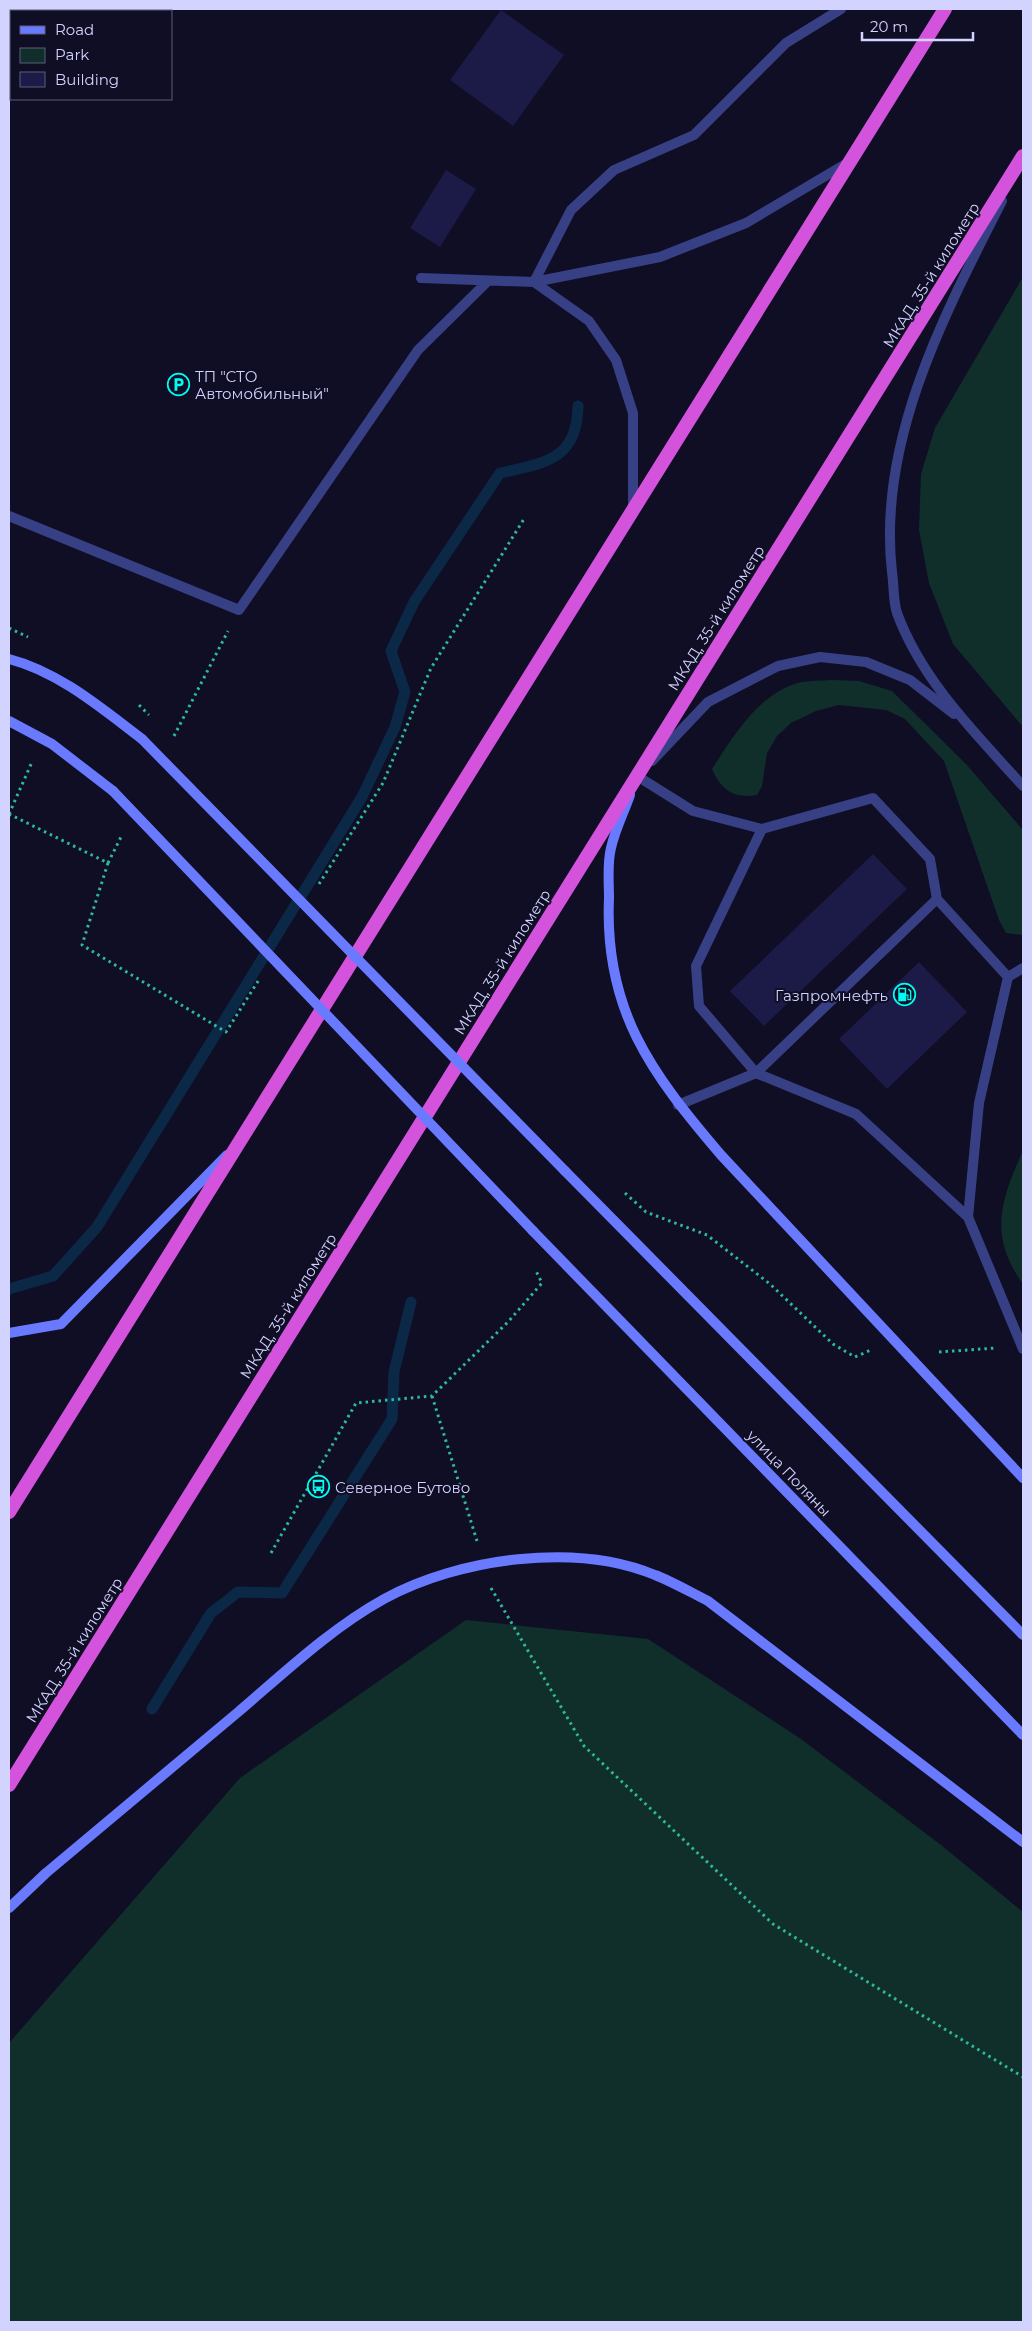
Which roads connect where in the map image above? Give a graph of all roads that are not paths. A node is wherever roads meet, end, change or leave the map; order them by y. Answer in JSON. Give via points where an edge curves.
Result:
{"nodes":[{"id":1,"x":841,"y":9,"type":"edge"},
{"id":2,"x":945,"y":9,"type":"edge"},
{"id":3,"x":1023,"y":157,"type":"edge"},
{"id":4,"x":850,"y":162,"type":"junction"},
{"id":5,"x":421,"y":278,"type":"dead end"},
{"id":6,"x":488,"y":281,"type":"junction"},
{"id":7,"x":534,"y":282,"type":"junction"},
{"id":8,"x":633,"y":509,"type":"junction"},
{"id":9,"x":9,"y":516,"type":"edge"},
{"id":10,"x":9,"y":659,"type":"edge"},
{"id":11,"x":9,"y":721,"type":"edge"},
{"id":12,"x":964,"y":721,"type":"junction"},
{"id":13,"x":637,"y":776,"type":"junction"},
{"id":14,"x":1023,"y":786,"type":"edge"},
{"id":15,"x":762,"y":829,"type":"junction"},
{"id":16,"x":937,"y":899,"type":"junction"},
{"id":17,"x":1023,"y":968,"type":"edge"},
{"id":18,"x":1008,"y":977,"type":"junction"},
{"id":19,"x":756,"y":1073,"type":"junction"},
{"id":20,"x":678,"y":1105,"type":"junction"},
{"id":21,"x":240,"y":1141,"type":"junction"},
{"id":22,"x":968,"y":1216,"type":"junction"},
{"id":23,"x":9,"y":1333,"type":"edge"},
{"id":24,"x":1022,"y":1348,"type":"edge"},
{"id":25,"x":1023,"y":1478,"type":"edge"},
{"id":26,"x":9,"y":1512,"type":"edge"},
{"id":27,"x":1023,"y":1634,"type":"edge"},
{"id":28,"x":1023,"y":1735,"type":"edge"},
{"id":29,"x":9,"y":1785,"type":"edge"},
{"id":30,"x":1023,"y":1842,"type":"edge"},
{"id":31,"x":9,"y":1908,"type":"edge"}],
"edges":[{"from":1,"to":7,"type":"street","via":[[786,43],[694,135],[614,170],[571,210]]},
{"from":2,"to":4,"type":"highway"},
{"from":3,"to":12,"type":"street","via":[[958,289],[914,397],[893,475],[889,543],[897,612],[924,668]]},
{"from":3,"to":13,"type":"highway","name":"МКАД, 35-й километр"},
{"from":4,"to":7,"type":"street","via":[[746,223],[660,257]]},
{"from":4,"to":8,"type":"highway"},
{"from":5,"to":6,"type":"street"},
{"from":6,"to":7,"type":"street"},
{"from":6,"to":9,"type":"street","via":[[418,350],[239,610]]},
{"from":7,"to":8,"type":"street","via":[[589,322],[616,360],[633,413]]},
{"from":8,"to":21,"type":"highway"},
{"from":10,"to":27,"type":"main road","bridge":true,"via":[[23,662],[72,687],[142,739]]},
{"from":11,"to":28,"type":"main road","name":"улица Поляны","bridge":true,"via":[[52,744],[113,791],[533,1231]]},
{"from":12,"to":13,"type":"street","via":[[910,680],[866,662],[820,657],[778,666],[708,702]]},
{"from":12,"to":14,"type":"street"},
{"from":13,"to":15,"type":"street","via":[[693,811]]},
{"from":13,"to":20,"type":"main road","via":[[611,849],[607,924],[618,998],[644,1055]]},
{"from":13,"to":29,"type":"highway","name":"МКАД, 35-й километр"},
{"from":15,"to":16,"type":"street","via":[[873,798],[930,858]]},
{"from":15,"to":19,"type":"street","via":[[696,966],[699,1006]]},
{"from":16,"to":18,"type":"street"},
{"from":16,"to":19,"type":"street"},
{"from":17,"to":18,"type":"street"},
{"from":18,"to":22,"type":"street","via":[[979,1103]]},
{"from":19,"to":20,"type":"street"},
{"from":19,"to":22,"type":"street","via":[[856,1114]]},
{"from":20,"to":25,"type":"main road"},
{"from":21,"to":23,"type":"main road","via":[[61,1324]]},
{"from":21,"to":26,"type":"highway"},
{"from":22,"to":24,"type":"street"},
{"from":30,"to":31,"type":"main road","via":[[708,1601],[654,1574],[604,1561],[555,1556],[484,1565],[440,1576],[384,1599],[331,1634],[46,1873]]}]}
